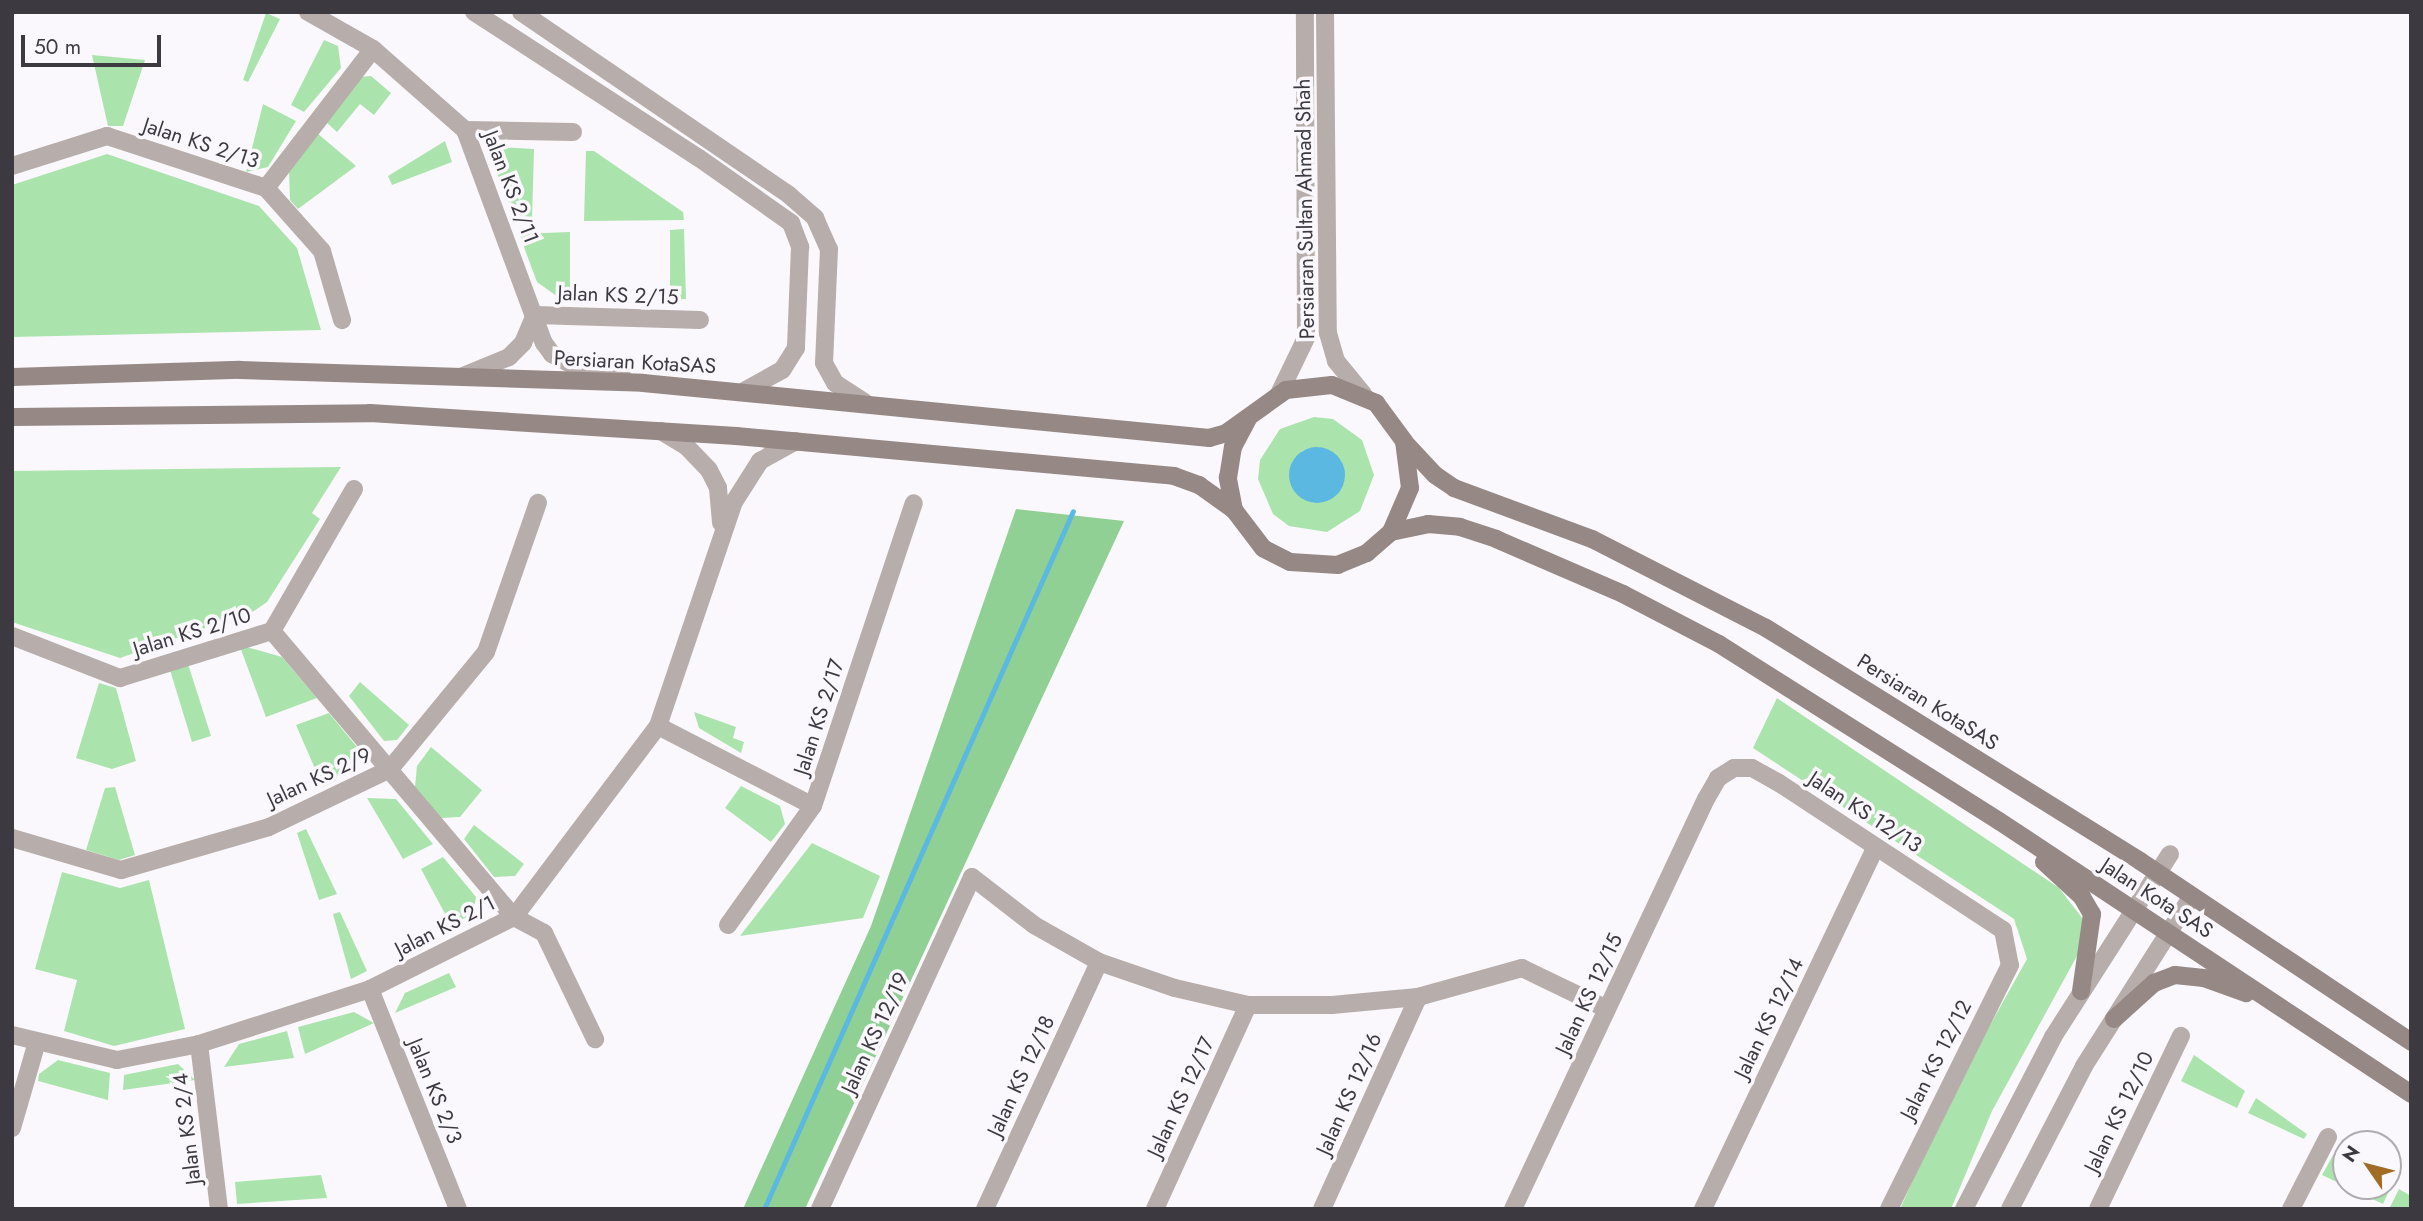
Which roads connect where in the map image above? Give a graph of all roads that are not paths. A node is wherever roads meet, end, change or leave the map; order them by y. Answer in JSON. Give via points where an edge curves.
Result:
{"nodes":[{"id":1,"x":308,"y":12,"type":"edge"},
{"id":2,"x":474,"y":12,"type":"edge"},
{"id":3,"x":521,"y":12,"type":"edge"},
{"id":4,"x":1305,"y":12,"type":"edge"},
{"id":5,"x":1325,"y":12,"type":"edge"},
{"id":6,"x":373,"y":49,"type":"junction"},
{"id":7,"x":465,"y":130,"type":"junction"},
{"id":8,"x":573,"y":132,"type":"dead end"},
{"id":9,"x":12,"y":166,"type":"edge"},
{"id":10,"x":265,"y":188,"type":"junction"},
{"id":11,"x":535,"y":315,"type":"junction"},
{"id":12,"x":342,"y":320,"type":"dead end"},
{"id":13,"x":700,"y":320,"type":"dead end"},
{"id":14,"x":463,"y":376,"type":"junction"},
{"id":15,"x":12,"y":377,"type":"edge"},
{"id":16,"x":643,"y":383,"type":"junction"},
{"id":17,"x":744,"y":391,"type":"junction"},
{"id":18,"x":1279,"y":394,"type":"junction"},
{"id":19,"x":1363,"y":394,"type":"junction"},
{"id":20,"x":864,"y":402,"type":"junction"},
{"id":21,"x":12,"y":417,"type":"edge"},
{"id":22,"x":1248,"y":419,"type":"junction"},
{"id":23,"x":662,"y":431,"type":"junction"},
{"id":24,"x":796,"y":441,"type":"junction"},
{"id":25,"x":1404,"y":441,"type":"junction"},
{"id":26,"x":354,"y":489,"type":"dead end"},
{"id":27,"x":538,"y":503,"type":"dead end"},
{"id":28,"x":914,"y":503,"type":"dead end"},
{"id":29,"x":1234,"y":510,"type":"junction"},
{"id":30,"x":1391,"y":532,"type":"junction"},
{"id":31,"x":721,"y":534,"type":"junction"},
{"id":32,"x":272,"y":631,"type":"junction"},
{"id":33,"x":12,"y":636,"type":"edge"},
{"id":34,"x":659,"y":726,"type":"junction"},
{"id":35,"x":390,"y":769,"type":"junction"},
{"id":36,"x":1706,"y":799,"type":"joint"},
{"id":37,"x":813,"y":806,"type":"junction"},
{"id":38,"x":1999,"y":821,"type":"junction"},
{"id":39,"x":12,"y":838,"type":"edge"},
{"id":40,"x":1876,"y":847,"type":"junction"},
{"id":41,"x":2170,"y":854,"type":"dead end"},
{"id":42,"x":2158,"y":873,"type":"junction"},
{"id":43,"x":2192,"y":896,"type":"junction"},
{"id":44,"x":2134,"y":909,"type":"junction"},
{"id":45,"x":514,"y":917,"type":"junction"},
{"id":46,"x":728,"y":925,"type":"dead end"},
{"id":47,"x":2003,"y":930,"type":"joint"},
{"id":48,"x":2168,"y":932,"type":"junction"},
{"id":49,"x":1099,"y":961,"type":"junction"},
{"id":50,"x":370,"y":989,"type":"junction"},
{"id":51,"x":2081,"y":992,"type":"junction"},
{"id":52,"x":1418,"y":998,"type":"junction"},
{"id":53,"x":1248,"y":1005,"type":"junction"},
{"id":54,"x":1607,"y":1009,"type":"junction"},
{"id":55,"x":2290,"y":1015,"type":"junction"},
{"id":56,"x":2115,"y":1019,"type":"junction"},
{"id":57,"x":12,"y":1035,"type":"edge"},
{"id":58,"x":2181,"y":1036,"type":"dead end"},
{"id":59,"x":595,"y":1039,"type":"dead end"},
{"id":60,"x":37,"y":1042,"type":"junction"},
{"id":61,"x":2411,"y":1042,"type":"edge"},
{"id":62,"x":199,"y":1044,"type":"junction"},
{"id":63,"x":2411,"y":1094,"type":"edge"},
{"id":64,"x":12,"y":1128,"type":"edge"},
{"id":65,"x":2328,"y":1137,"type":"dead end"},
{"id":66,"x":219,"y":1209,"type":"edge"},
{"id":67,"x":458,"y":1209,"type":"edge"},
{"id":68,"x":820,"y":1209,"type":"edge"},
{"id":69,"x":985,"y":1209,"type":"edge"},
{"id":70,"x":1155,"y":1209,"type":"edge"},
{"id":71,"x":1322,"y":1209,"type":"edge"},
{"id":72,"x":1513,"y":1209,"type":"edge"},
{"id":73,"x":1703,"y":1209,"type":"edge"},
{"id":74,"x":1889,"y":1209,"type":"edge"},
{"id":75,"x":1964,"y":1209,"type":"edge"},
{"id":76,"x":2010,"y":1209,"type":"edge"},
{"id":77,"x":2098,"y":1209,"type":"edge"},
{"id":78,"x":2291,"y":1209,"type":"edge"}],
"edges":[{"from":1,"to":6,"type":"street","name":"Jalan KS 2/11"},
{"from":2,"to":17,"type":"street","via":[[791,223],[800,247],[796,348],[782,370]]},
{"from":3,"to":20,"type":"street","via":[[789,195],[815,219],[829,248],[824,363],[835,383]]},
{"from":4,"to":18,"type":"street","name":"Persiaran Sultan Ahmad Shah","via":[[1306,338]]},
{"from":5,"to":19,"type":"street","name":"Persiaran Sultan Ahmad Shah","via":[[1328,333],[1336,361]]},
{"from":6,"to":7,"type":"street","name":"Jalan KS 2/11"},
{"from":6,"to":10,"type":"street"},
{"from":7,"to":8,"type":"street"},
{"from":7,"to":11,"type":"street","name":"Jalan KS 2/11"},
{"from":9,"to":10,"type":"street","name":"Jalan KS 2/13","via":[[107,136]]},
{"from":10,"to":12,"type":"street","name":"Jalan KS 2/13","via":[[322,251]]},
{"from":11,"to":13,"type":"street","name":"Jalan KS 2/15"},
{"from":11,"to":14,"type":"street","via":[[523,343],[509,357]]},
{"from":11,"to":16,"type":"street","name":"Jalan KS 2/11","via":[[552,354],[575,366]]},
{"from":14,"to":15,"type":"main road","name":"Persiaran KotaSAS","via":[[240,370]]},
{"from":14,"to":16,"type":"main road","name":"Persiaran KotaSAS"},
{"from":16,"to":17,"type":"main road","name":"Persiaran KotaSAS"},
{"from":17,"to":20,"type":"main road","name":"Persiaran KotaSAS"},
{"from":18,"to":19,"type":"main road","name":"Persiaran KotaSAS","via":[[1317,384]]},
{"from":18,"to":22,"type":"main road","name":"Persiaran KotaSAS"},
{"from":19,"to":25,"type":"main road","name":"Persiaran KotaSAS","via":[[1387,414]]},
{"from":20,"to":22,"type":"main road","name":"Persiaran KotaSAS","via":[[1209,438]]},
{"from":21,"to":23,"type":"main road","via":[[370,413]]},
{"from":22,"to":29,"type":"main road","name":"Persiaran KotaSAS","via":[[1229,463]]},
{"from":23,"to":24,"type":"main road"},
{"from":23,"to":31,"type":"street","via":[[686,446],[709,470],[721,500]]},
{"from":24,"to":29,"type":"main road","via":[[1174,476],[1199,485]]},
{"from":24,"to":31,"type":"street","via":[[760,461]]},
{"from":25,"to":30,"type":"main road","name":"Persiaran KotaSAS","via":[[1410,488]]},
{"from":25,"to":42,"type":"main road","name":"Persiaran KotaSAS","via":[[1443,482],[1592,539],[1766,628]]},
{"from":26,"to":32,"type":"street","name":"Jalan KS 2/10"},
{"from":27,"to":35,"type":"street","name":"Jalan KS 2/9","via":[[486,652]]},
{"from":28,"to":37,"type":"street","name":"Jalan KS 2/17"},
{"from":29,"to":30,"type":"main road","via":[[1262,548],[1306,566],[1353,560]]},
{"from":30,"to":38,"type":"main road","via":[[1428,524],[1460,527],[1623,594],[1751,662]]},
{"from":31,"to":34,"type":"street","name":"Jalan KS 2/1"},
{"from":32,"to":33,"type":"street","name":"Jalan KS 2/10","via":[[120,678]]},
{"from":32,"to":35,"type":"street"},
{"from":34,"to":37,"type":"street"},
{"from":34,"to":45,"type":"street","name":"Jalan KS 2/1"},
{"from":35,"to":39,"type":"street","name":"Jalan KS 2/9","via":[[269,827],[121,870]]},
{"from":35,"to":45,"type":"street"},
{"from":36,"to":40,"type":"street","name":"Jalan KS 12/13","via":[[1718,778],[1734,768],[1752,768]]},
{"from":36,"to":54,"type":"street","name":"Jalan KS 12/15"},
{"from":37,"to":46,"type":"street","name":"Jalan KS 2/17"},
{"from":38,"to":44,"type":"main road","name":"Jalan Kota SAS"},
{"from":38,"to":51,"type":"main road","via":[[2088,904],[2093,922]]},
{"from":40,"to":47,"type":"street","name":"Jalan KS 12/13"},
{"from":40,"to":73,"type":"street","name":"Jalan KS 12/14"},
{"from":41,"to":42,"type":"street"},
{"from":42,"to":43,"type":"main road","name":"Persiaran KotaSAS"},
{"from":42,"to":44,"type":"street"},
{"from":43,"to":48,"type":"street"},
{"from":43,"to":61,"type":"main road","name":"Persiaran KotaSAS"},
{"from":44,"to":48,"type":"main road","name":"Jalan Kota SAS"},
{"from":44,"to":51,"type":"street"},
{"from":45,"to":50,"type":"street","name":"Jalan KS 2/1"},
{"from":45,"to":59,"type":"street","via":[[544,933]]},
{"from":47,"to":74,"type":"street","name":"Jalan KS 12/12","via":[[2010,965]]},
{"from":48,"to":55,"type":"main road","name":"Jalan Kota SAS"},
{"from":48,"to":56,"type":"street"},
{"from":49,"to":53,"type":"street","via":[[1175,988]]},
{"from":49,"to":68,"type":"street","name":"Jalan KS 12/19","via":[[1034,925],[972,877]]},
{"from":49,"to":69,"type":"street","name":"Jalan KS 12/18"},
{"from":50,"to":62,"type":"street","name":"Jalan KS 2/1"},
{"from":50,"to":67,"type":"street","name":"Jalan KS 2/3"},
{"from":51,"to":75,"type":"street","via":[[2006,1123]]},
{"from":52,"to":53,"type":"street"},
{"from":52,"to":54,"type":"street","via":[[1522,968]]},
{"from":52,"to":71,"type":"street","name":"Jalan KS 12/16"},
{"from":53,"to":70,"type":"street","name":"Jalan KS 12/17"},
{"from":54,"to":72,"type":"street","name":"Jalan KS 12/15"},
{"from":55,"to":56,"type":"main road","via":[[2244,992],[2182,974],[2154,983]]},
{"from":55,"to":63,"type":"main road"},
{"from":56,"to":76,"type":"street","via":[[2084,1066]]},
{"from":57,"to":60,"type":"street","name":"Jalan KS 2/1"},
{"from":58,"to":77,"type":"street","name":"Jalan KS 12/10"},
{"from":60,"to":62,"type":"street","name":"Jalan KS 2/1","via":[[117,1060]]},
{"from":60,"to":64,"type":"street"},
{"from":62,"to":66,"type":"street","name":"Jalan KS 2/4"},
{"from":65,"to":78,"type":"street"}]}
